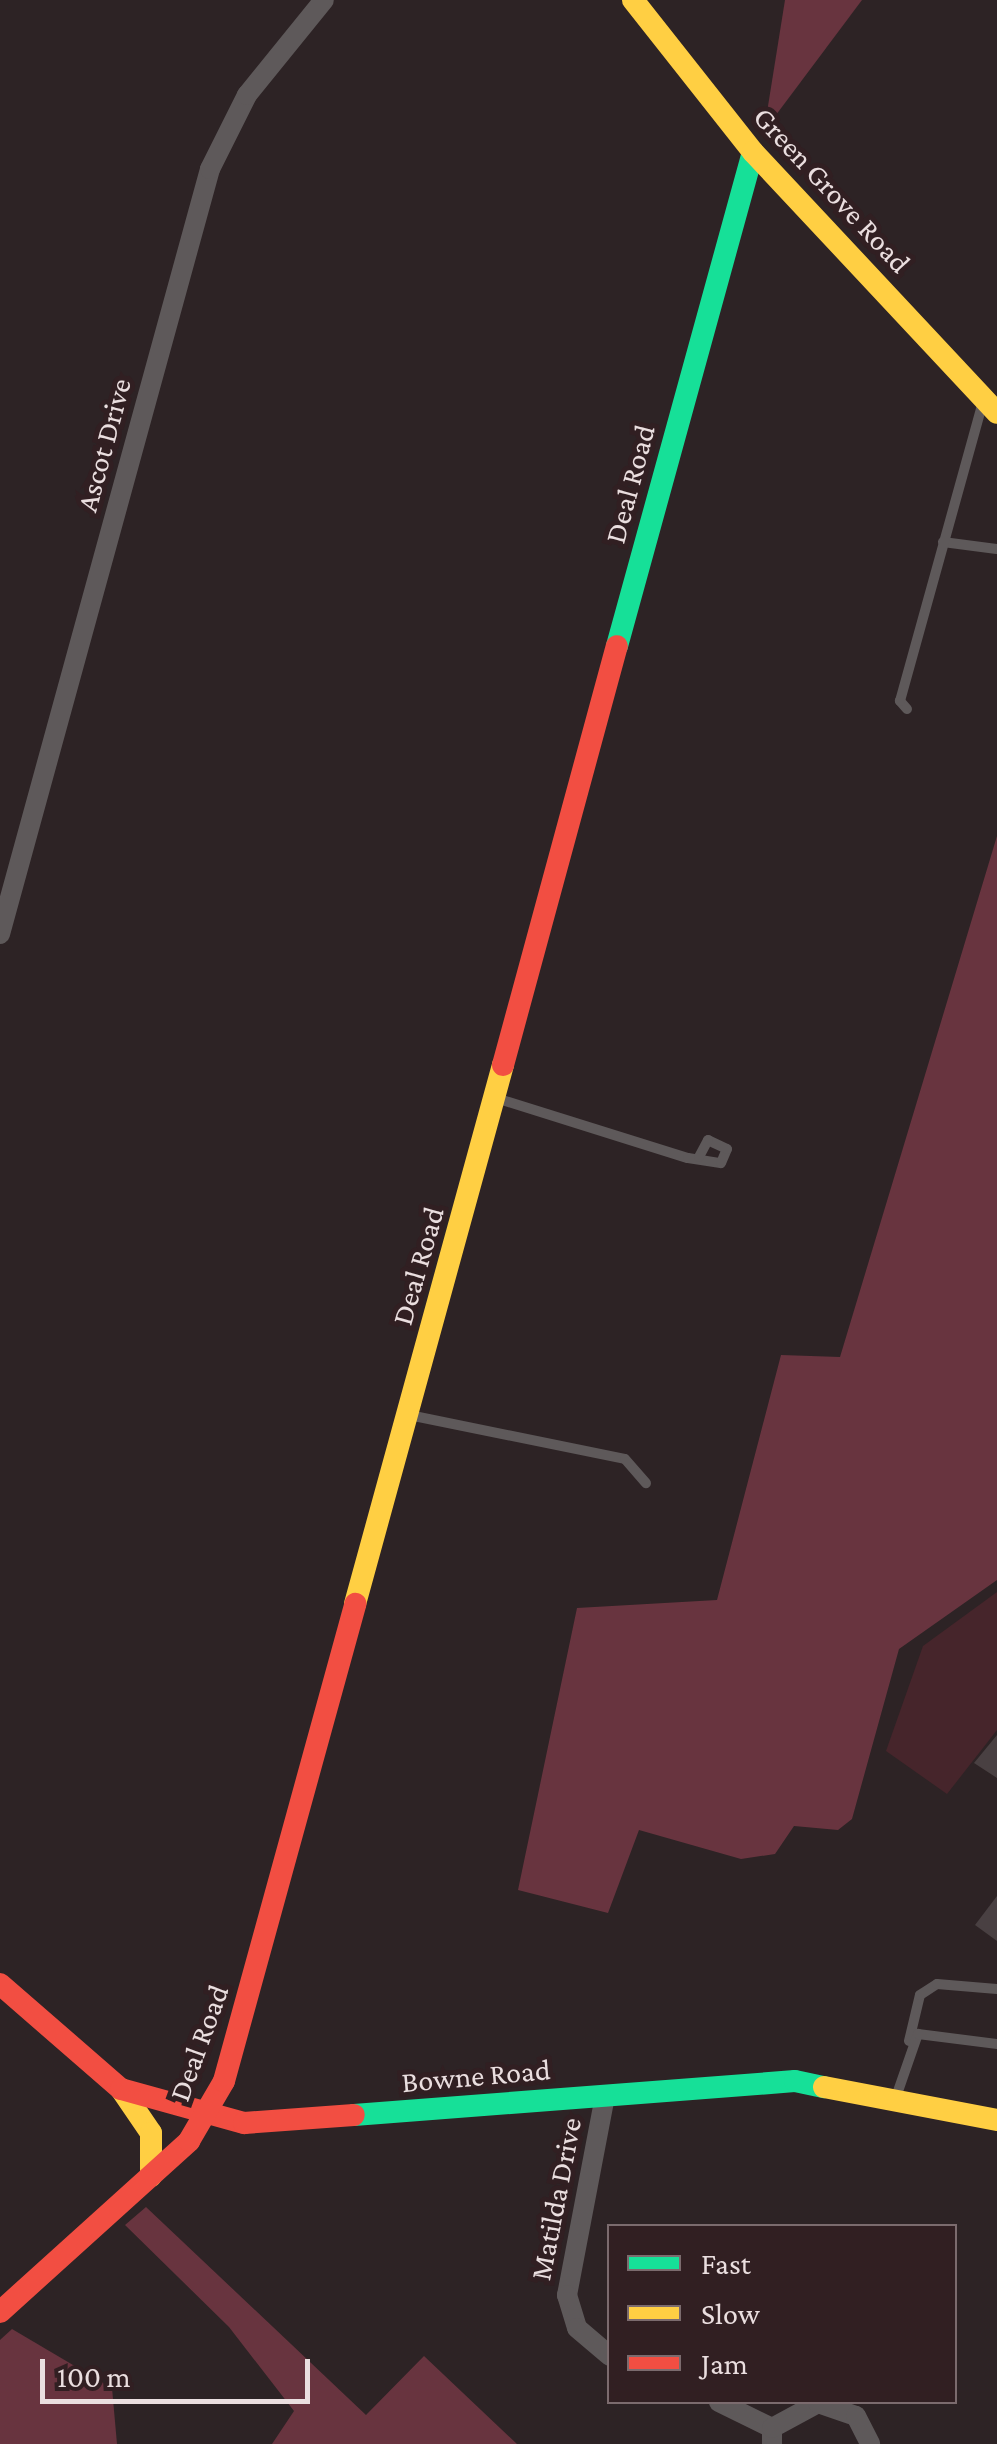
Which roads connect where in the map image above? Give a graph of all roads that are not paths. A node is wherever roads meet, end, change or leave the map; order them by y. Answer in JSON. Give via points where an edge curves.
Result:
{"nodes":[{"id":1,"x":632,"y":0,"type":"edge"},
{"id":2,"x":312,"y":4,"type":"edge"},
{"id":3,"x":753,"y":152,"type":"junction"},
{"id":4,"x":991,"y":406,"type":"edge"},
{"id":5,"x":944,"y":542,"type":"junction"},
{"id":6,"x":997,"y":549,"type":"edge"},
{"id":7,"x":907,"y":709,"type":"dead end"},
{"id":8,"x":0,"y":934,"type":"edge"},
{"id":9,"x":495,"y":1098,"type":"junction"},
{"id":10,"x":699,"y":1157,"type":"dead end"},
{"id":11,"x":408,"y":1414,"type":"junction"},
{"id":12,"x":646,"y":1484,"type":"dead end"},
{"id":13,"x":0,"y":1984,"type":"edge"},
{"id":14,"x":997,"y":1990,"type":"edge"},
{"id":15,"x":910,"y":2041,"type":"junction"},
{"id":16,"x":997,"y":2044,"type":"edge"},
{"id":17,"x":121,"y":2089,"type":"junction"},
{"id":18,"x":604,"y":2096,"type":"junction"},
{"id":19,"x":896,"y":2098,"type":"junction"},
{"id":20,"x":210,"y":2114,"type":"junction"},
{"id":21,"x":997,"y":2120,"type":"edge"},
{"id":22,"x":151,"y":2176,"type":"junction"},
{"id":23,"x":0,"y":2312,"type":"edge"},
{"id":24,"x":607,"y":2353,"type":"edge"},
{"id":25,"x":723,"y":2404,"type":"edge"},
{"id":26,"x":772,"y":2436,"type":"edge"},
{"id":27,"x":870,"y":2444,"type":"edge"}],
"edges":[{"from":1,"to":3,"type":"street","name":"Green Grove Road"},
{"from":2,"to":8,"type":"street","name":"Ascot Drive","via":[[247,96],[210,169]]},
{"from":3,"to":4,"type":"street","name":"Green Grove Road"},
{"from":3,"to":9,"type":"street","name":"Deal Road"},
{"from":4,"to":5,"type":"lane"},
{"from":5,"to":6,"type":"lane"},
{"from":5,"to":7,"type":"lane","via":[[900,701]]},
{"from":9,"to":10,"type":"lane"},
{"from":9,"to":11,"type":"street","name":"Deal Road"},
{"from":11,"to":12,"type":"lane","via":[[626,1460]]},
{"from":11,"to":20,"type":"street","name":"Deal Road"},
{"from":13,"to":17,"type":"street","name":"Bowne Road"},
{"from":14,"to":15,"type":"lane","via":[[937,1984],[920,1994]]},
{"from":15,"to":16,"type":"lane","via":[[938,2030]]},
{"from":15,"to":19,"type":"lane"},
{"from":17,"to":20,"type":"street","name":"Bowne Road"},
{"from":17,"to":22,"type":"street","via":[[152,2133]]},
{"from":18,"to":19,"type":"street","name":"Bowne Road","via":[[795,2080]]},
{"from":18,"to":20,"type":"street","name":"Bowne Road","via":[[255,2124]]},
{"from":18,"to":24,"type":"street","name":"Matilda Drive","via":[[567,2295],[577,2328]]},
{"from":19,"to":21,"type":"street","name":"Bowne Road"},
{"from":20,"to":22,"type":"street","name":"Deal Road"},
{"from":22,"to":23,"type":"street","name":"Deal Road"},
{"from":25,"to":26,"type":"street"},
{"from":26,"to":27,"type":"street","via":[[792,2410],[831,2404],[856,2416]]}]}
